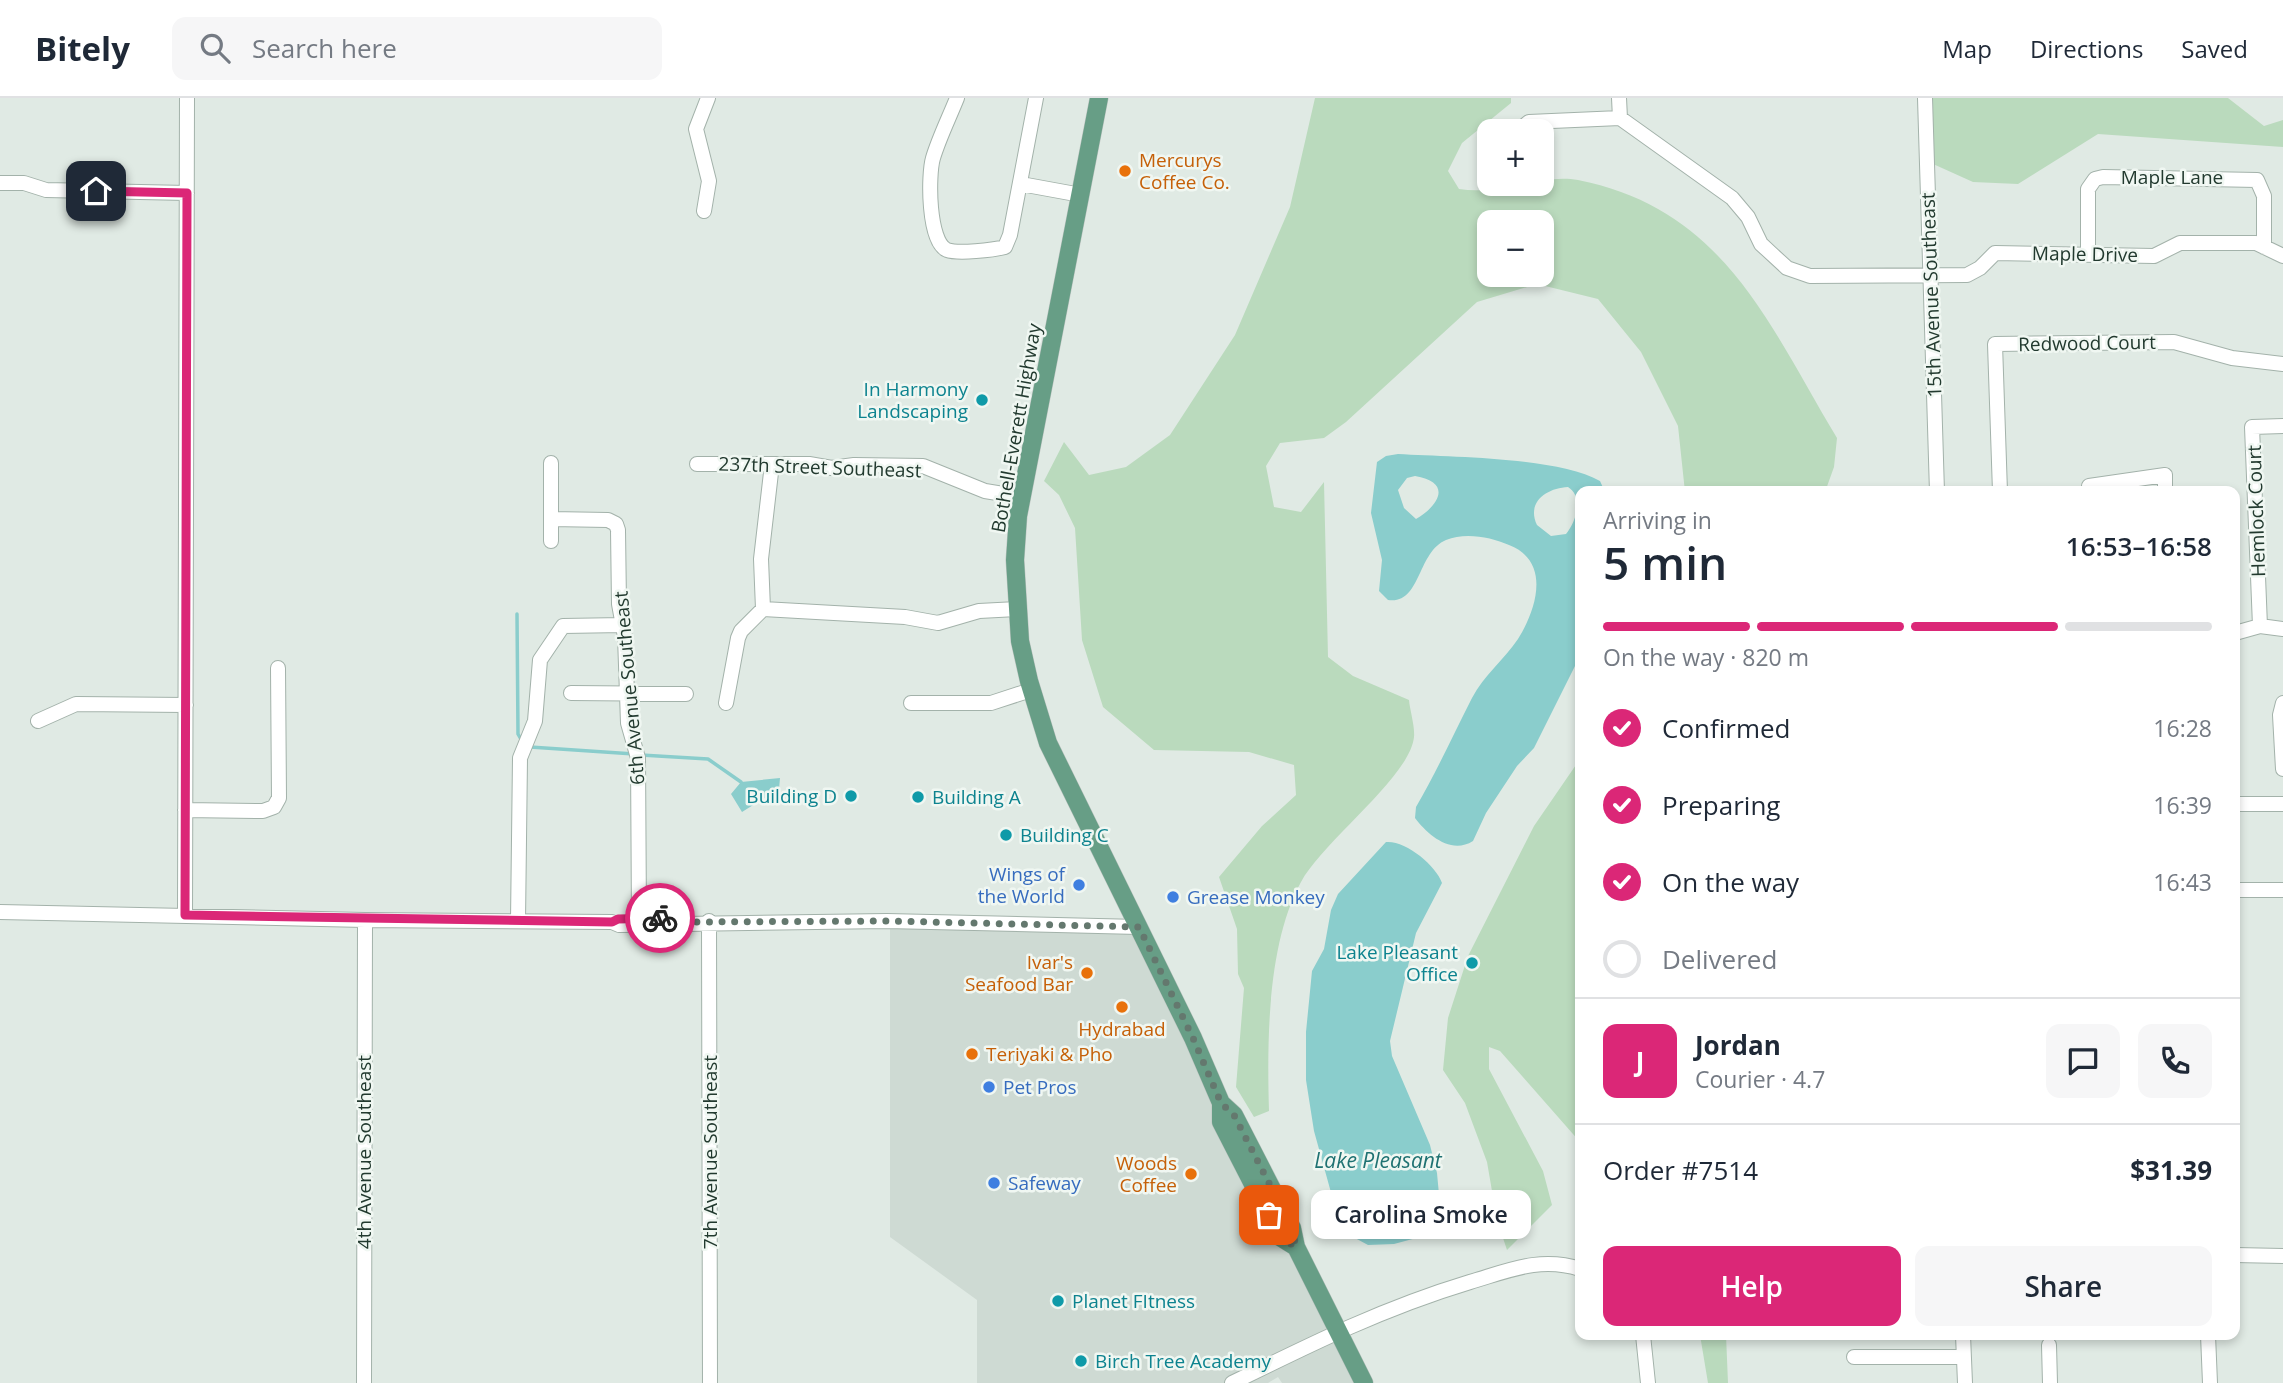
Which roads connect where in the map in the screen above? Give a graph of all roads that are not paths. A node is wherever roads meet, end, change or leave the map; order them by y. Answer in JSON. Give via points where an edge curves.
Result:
{"nodes":[{"id":1,"x":187,"y":98,"type":"edge"},
{"id":2,"x":708,"y":98,"type":"edge"},
{"id":3,"x":957,"y":98,"type":"edge"},
{"id":4,"x":1036,"y":98,"type":"edge"},
{"id":5,"x":1099,"y":98,"type":"edge"},
{"id":6,"x":1619,"y":98,"type":"edge"},
{"id":7,"x":1925,"y":98,"type":"edge"},
{"id":8,"x":1620,"y":118,"type":"junction"},
{"id":9,"x":1554,"y":121,"type":"edge"},
{"id":10,"x":0,"y":183,"type":"edge"},
{"id":11,"x":1021,"y":184,"type":"junction"},
{"id":12,"x":187,"y":193,"type":"junction"},
{"id":13,"x":1081,"y":195,"type":"junction"},
{"id":14,"x":704,"y":211,"type":"dead end"},
{"id":15,"x":2264,"y":247,"type":"junction"},
{"id":16,"x":2088,"y":254,"type":"junction"},
{"id":17,"x":2283,"y":257,"type":"edge"},
{"id":18,"x":1930,"y":276,"type":"junction"},
{"id":19,"x":2283,"y":364,"type":"edge"},
{"id":20,"x":2283,"y":426,"type":"edge"},
{"id":21,"x":551,"y":463,"type":"dead end"},
{"id":22,"x":697,"y":464,"type":"dead end"},
{"id":23,"x":772,"y":464,"type":"junction"},
{"id":24,"x":1937,"y":486,"type":"edge"},
{"id":25,"x":2000,"y":486,"type":"edge"},
{"id":26,"x":2105,"y":486,"type":"edge"},
{"id":27,"x":2165,"y":486,"type":"edge"},
{"id":28,"x":1022,"y":497,"type":"junction"},
{"id":29,"x":551,"y":519,"type":"junction"},
{"id":30,"x":551,"y":541,"type":"dead end"},
{"id":31,"x":763,"y":609,"type":"junction"},
{"id":32,"x":1017,"y":609,"type":"junction"},
{"id":33,"x":623,"y":625,"type":"junction"},
{"id":34,"x":2260,"y":626,"type":"junction"},
{"id":35,"x":2283,"y":629,"type":"edge"},
{"id":36,"x":2240,"y":632,"type":"edge"},
{"id":37,"x":278,"y":668,"type":"dead end"},
{"id":38,"x":1031,"y":690,"type":"junction"},
{"id":39,"x":571,"y":693,"type":"dead end"},
{"id":40,"x":627,"y":694,"type":"junction"},
{"id":41,"x":686,"y":694,"type":"dead end"},
{"id":42,"x":726,"y":703,"type":"dead end"},
{"id":43,"x":911,"y":703,"type":"dead end"},
{"id":44,"x":2283,"y":703,"type":"edge"},
{"id":45,"x":186,"y":705,"type":"junction"},
{"id":46,"x":38,"y":721,"type":"dead end"},
{"id":47,"x":2283,"y":769,"type":"edge"},
{"id":48,"x":2240,"y":804,"type":"edge"},
{"id":49,"x":2283,"y":804,"type":"edge"},
{"id":50,"x":185,"y":810,"type":"junction"},
{"id":51,"x":2240,"y":890,"type":"edge"},
{"id":52,"x":2283,"y":890,"type":"edge"},
{"id":53,"x":0,"y":912,"type":"edge"},
{"id":54,"x":185,"y":915,"type":"junction"},
{"id":55,"x":639,"y":919,"type":"junction"},
{"id":56,"x":365,"y":920,"type":"junction"},
{"id":57,"x":519,"y":921,"type":"junction"},
{"id":58,"x":709,"y":921,"type":"junction"},
{"id":59,"x":612,"y":922,"type":"junction"},
{"id":60,"x":687,"y":922,"type":"junction"},
{"id":61,"x":1139,"y":927,"type":"junction"},
{"id":62,"x":2240,"y":1255,"type":"edge"},
{"id":63,"x":2283,"y":1256,"type":"edge"},
{"id":64,"x":1575,"y":1268,"type":"edge"},
{"id":65,"x":1338,"y":1331,"type":"junction"},
{"id":66,"x":1644,"y":1340,"type":"edge"},
{"id":67,"x":1964,"y":1340,"type":"edge"},
{"id":68,"x":2208,"y":1340,"type":"edge"},
{"id":69,"x":2049,"y":1345,"type":"dead end"},
{"id":70,"x":1854,"y":1357,"type":"dead end"},
{"id":71,"x":1964,"y":1357,"type":"junction"},
{"id":72,"x":364,"y":1383,"type":"edge"},
{"id":73,"x":710,"y":1383,"type":"edge"},
{"id":74,"x":1232,"y":1383,"type":"edge"},
{"id":75,"x":1364,"y":1383,"type":"edge"},
{"id":76,"x":1648,"y":1383,"type":"edge"},
{"id":77,"x":1965,"y":1383,"type":"edge"},
{"id":78,"x":2050,"y":1383,"type":"edge"},
{"id":79,"x":2210,"y":1383,"type":"edge"}],
"edges":[{"from":1,"to":12,"type":"street"},
{"from":2,"to":14,"type":"street","via":[[696,129],[709,181]]},
{"from":3,"to":11,"type":"street","via":[[931,170],[933,230],[938,243],[947,250],[1005,247]]},
{"from":4,"to":11,"type":"street"},
{"from":5,"to":13,"type":"main road","name":"Bothell-Everett Highway"},
{"from":6,"to":8,"type":"street"},
{"from":7,"to":18,"type":"street","name":"15th Avenue Southeast"},
{"from":8,"to":9,"type":"street"},
{"from":8,"to":18,"type":"street","name":"Maple Drive","via":[[1732,198],[1761,244],[1787,268],[1810,276]]},
{"from":10,"to":12,"type":"street","via":[[24,183],[46,190]]},
{"from":11,"to":13,"type":"street"},
{"from":12,"to":45,"type":"street"},
{"from":13,"to":28,"type":"main road","name":"Bothell-Everett Highway"},
{"from":15,"to":16,"type":"street","name":"Maple Drive","via":[[2256,243],[2180,243],[2154,256]]},
{"from":15,"to":16,"type":"street","name":"Maple Lane","via":[[2264,196],[2258,180],[2103,177],[2088,189]]},
{"from":15,"to":17,"type":"street","name":"Maple Drive"},
{"from":16,"to":18,"type":"street","name":"Maple Drive","via":[[1995,253],[1967,275]]},
{"from":18,"to":24,"type":"street","name":"15th Avenue Southeast"},
{"from":19,"to":25,"type":"street","name":"Redwood Court","via":[[2232,358],[2174,342],[1995,344]]},
{"from":20,"to":34,"type":"street","name":"Hemlock Court","via":[[2252,427]]},
{"from":21,"to":29,"type":"street"},
{"from":22,"to":23,"type":"street","name":"237th Street Southeast"},
{"from":23,"to":28,"type":"street","name":"237th Street Southeast","via":[[923,466],[985,491]]},
{"from":23,"to":31,"type":"street","via":[[761,559]]},
{"from":26,"to":27,"type":"street","via":[[2165,475]]},
{"from":28,"to":32,"type":"main road","name":"Bothell-Everett Highway","via":[[1015,560]]},
{"from":29,"to":30,"type":"street"},
{"from":29,"to":33,"type":"street","name":"6th Avenue Southeast","via":[[616,524]]},
{"from":31,"to":32,"type":"street","via":[[938,623],[979,611]]},
{"from":31,"to":42,"type":"street","via":[[741,631]]},
{"from":32,"to":38,"type":"main road","name":"Bothell-Everett Highway"},
{"from":33,"to":40,"type":"street","name":"6th Avenue Southeast"},
{"from":33,"to":57,"type":"street","via":[[564,626],[540,660],[537,711],[520,758]]},
{"from":34,"to":35,"type":"street"},
{"from":34,"to":36,"type":"street"},
{"from":37,"to":50,"type":"street","via":[[279,798],[274,807],[263,811]]},
{"from":38,"to":43,"type":"street","via":[[992,703]]},
{"from":38,"to":61,"type":"main road","name":"Bothell-Everett Highway","via":[[1048,743]]},
{"from":39,"to":40,"type":"street"},
{"from":40,"to":41,"type":"street"},
{"from":40,"to":55,"type":"street","name":"6th Avenue Southeast","via":[[628,723],[637,753]]},
{"from":44,"to":47,"type":"street"},
{"from":45,"to":46,"type":"street","via":[[76,704]]},
{"from":45,"to":50,"type":"street"},
{"from":48,"to":49,"type":"street"},
{"from":50,"to":54,"type":"street"},
{"from":51,"to":52,"type":"street"},
{"from":53,"to":54,"type":"street"},
{"from":54,"to":56,"type":"street"},
{"from":55,"to":59,"type":"street"},
{"from":55,"to":60,"type":"street"},
{"from":56,"to":57,"type":"street"},
{"from":56,"to":72,"type":"street","name":"4th Avenue Southeast"},
{"from":57,"to":59,"type":"street"},
{"from":58,"to":60,"type":"street"},
{"from":58,"to":61,"type":"street"},
{"from":58,"to":73,"type":"street","name":"7th Avenue Southeast"},
{"from":59,"to":60,"type":"street"},
{"from":61,"to":65,"type":"main road","name":"Bothell-Everett Highway","via":[[1221,1103],[1221,1122],[1280,1237],[1296,1247]]},
{"from":62,"to":63,"type":"street"},
{"from":64,"to":65,"type":"street","via":[[1552,1263],[1515,1267],[1380,1311]]},
{"from":65,"to":74,"type":"street"},
{"from":65,"to":75,"type":"main road","name":"Bothell-Everett Highway"},
{"from":66,"to":76,"type":"street"},
{"from":67,"to":71,"type":"street"},
{"from":68,"to":79,"type":"street"},
{"from":69,"to":78,"type":"street"},
{"from":70,"to":71,"type":"street"},
{"from":71,"to":77,"type":"street"}]}
